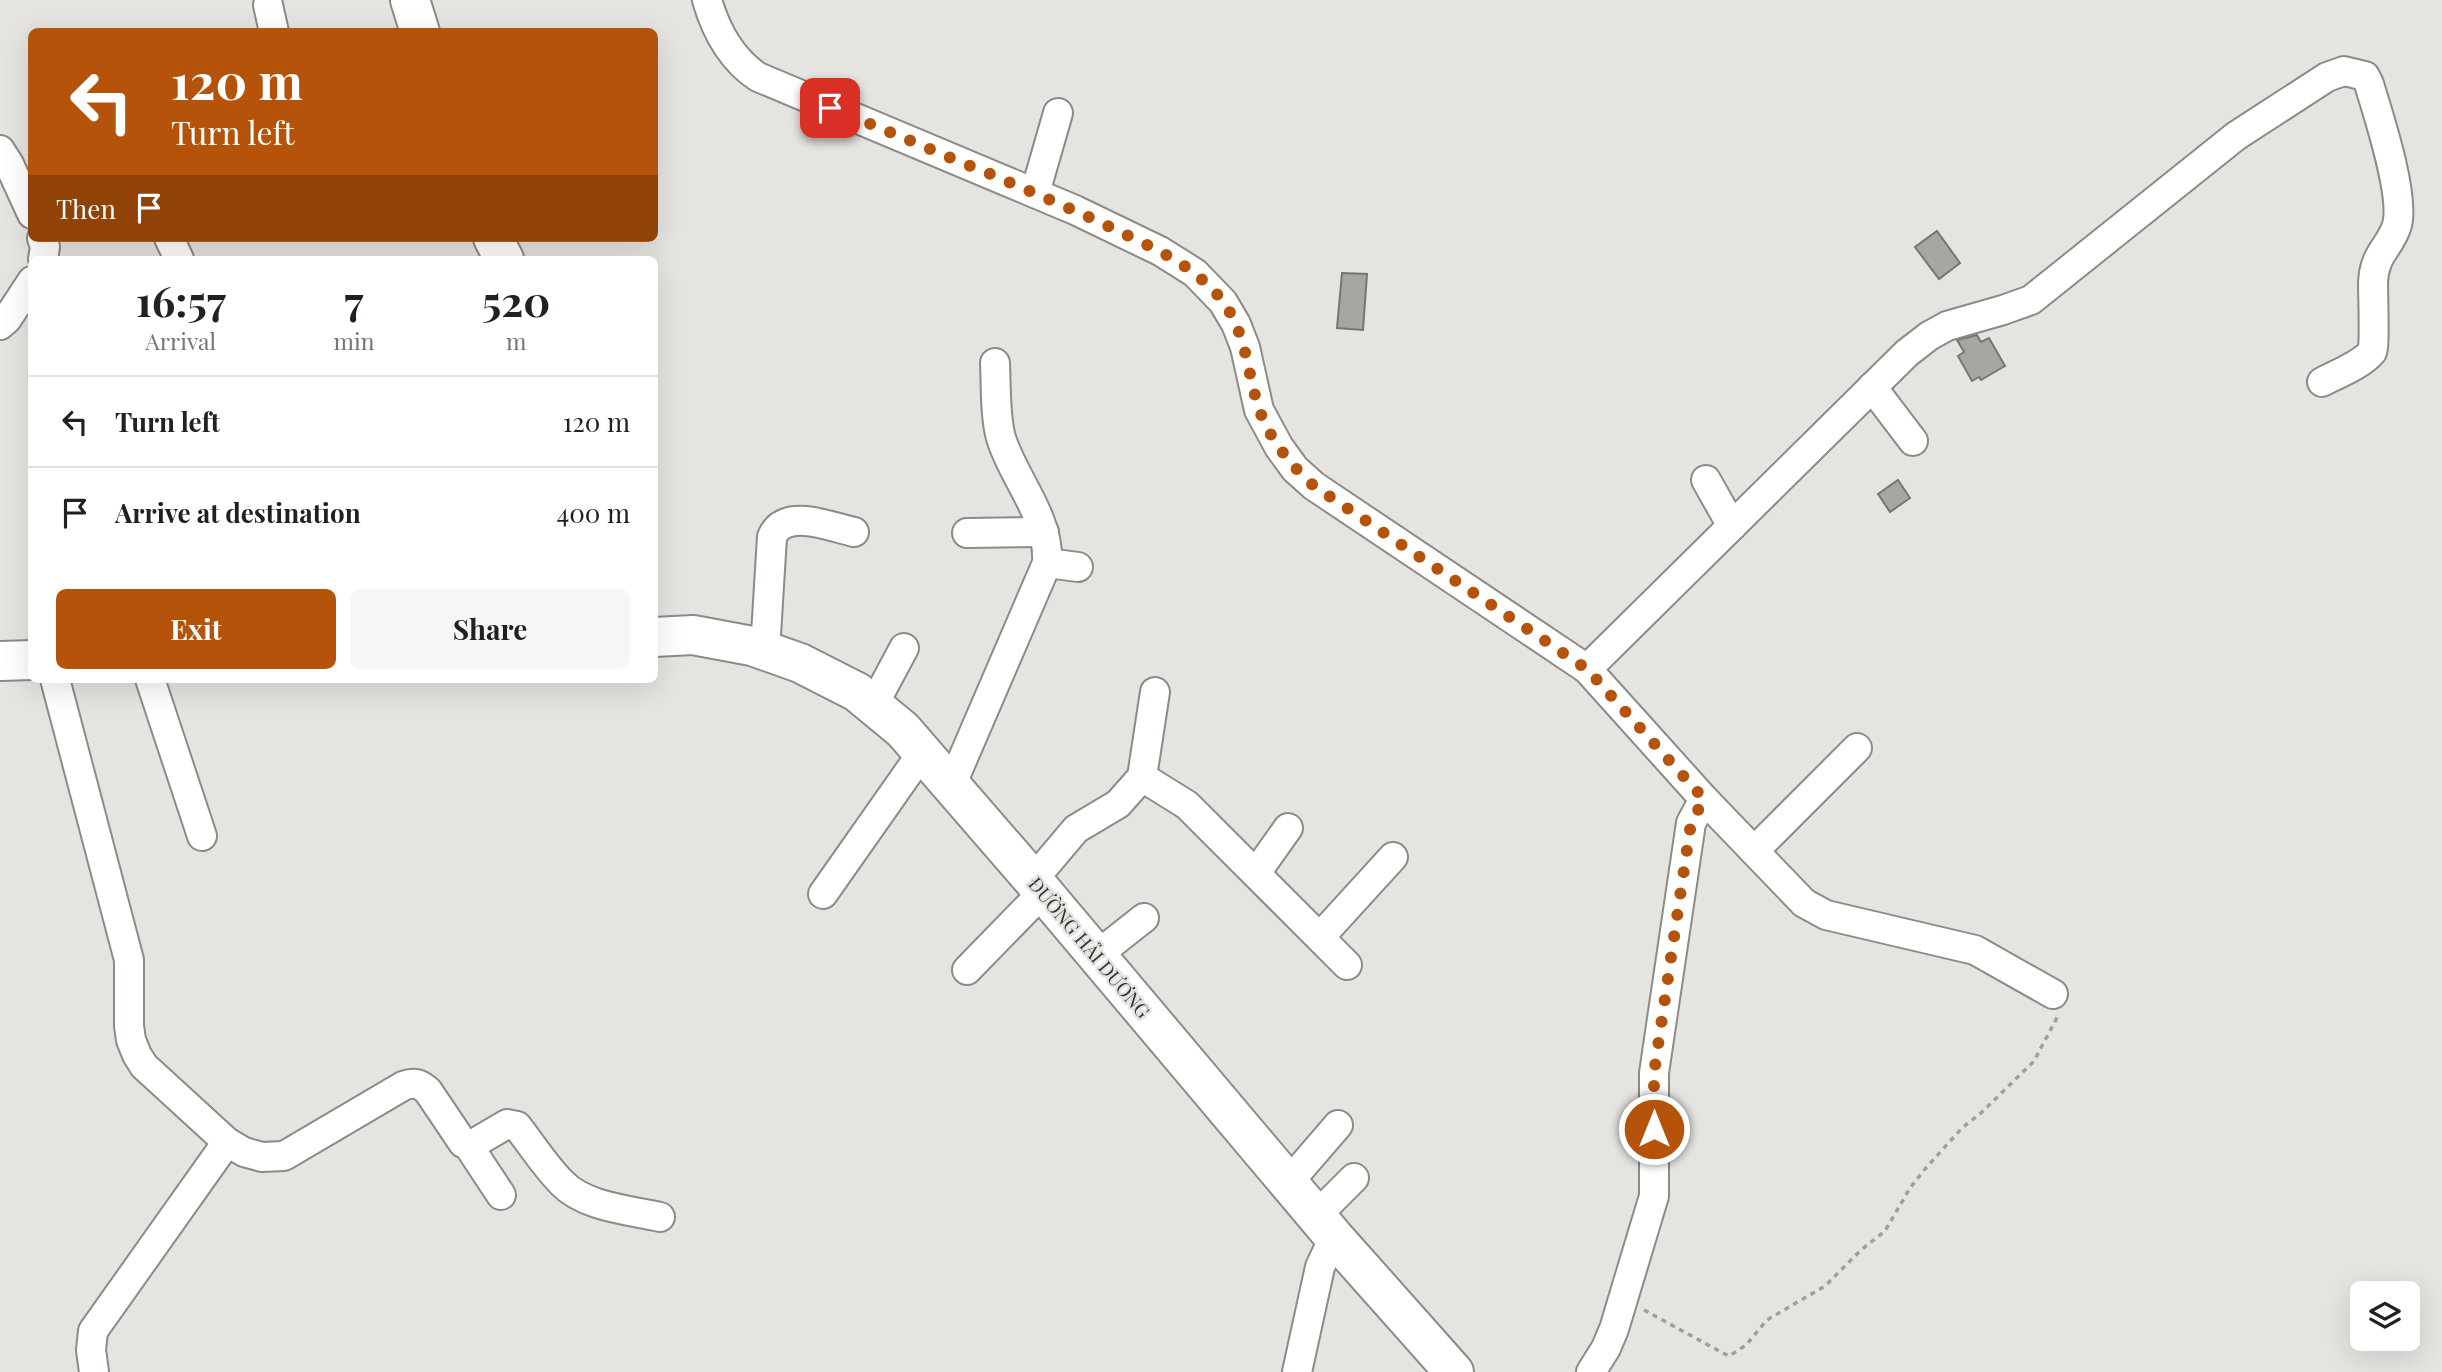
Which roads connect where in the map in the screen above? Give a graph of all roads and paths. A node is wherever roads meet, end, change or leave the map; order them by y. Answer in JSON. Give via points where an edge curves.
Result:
{"nodes":[{"id":1,"x":410,"y":0,"type":"edge"},
{"id":2,"x":707,"y":0,"type":"edge"},
{"id":3,"x":419,"y":28,"type":"edge"},
{"id":4,"x":1058,"y":113,"type":"dead end"},
{"id":5,"x":14,"y":157,"type":"edge"},
{"id":6,"x":1035,"y":193,"type":"junction"},
{"id":7,"x":28,"y":201,"type":"edge"},
{"id":8,"x":28,"y":287,"type":"edge"},
{"id":9,"x":0,"y":326,"type":"edge"},
{"id":10,"x":995,"y":363,"type":"dead end"},
{"id":11,"x":2322,"y":382,"type":"dead end"},
{"id":12,"x":1872,"y":387,"type":"junction"},
{"id":13,"x":1913,"y":441,"type":"dead end"},
{"id":14,"x":1706,"y":480,"type":"dead end"},
{"id":15,"x":1732,"y":526,"type":"junction"},
{"id":16,"x":757,"y":529,"type":"dead end"},
{"id":17,"x":854,"y":532,"type":"dead end"},
{"id":18,"x":1044,"y":532,"type":"junction"},
{"id":19,"x":967,"y":533,"type":"dead end"},
{"id":20,"x":1047,"y":563,"type":"junction"},
{"id":21,"x":1078,"y":567,"type":"dead end"},
{"id":22,"x":658,"y":637,"type":"edge"},
{"id":23,"x":758,"y":648,"type":"junction"},
{"id":24,"x":904,"y":648,"type":"dead end"},
{"id":25,"x":28,"y":660,"type":"edge"},
{"id":26,"x":0,"y":661,"type":"edge"},
{"id":27,"x":1587,"y":669,"type":"junction"},
{"id":28,"x":56,"y":683,"type":"edge"},
{"id":29,"x":151,"y":683,"type":"edge"},
{"id":30,"x":1155,"y":692,"type":"dead end"},
{"id":31,"x":873,"y":706,"type":"junction"},
{"id":32,"x":1857,"y":748,"type":"dead end"},
{"id":33,"x":922,"y":753,"type":"junction"},
{"id":34,"x":1142,"y":778,"type":"junction"},
{"id":35,"x":951,"y":786,"type":"junction"},
{"id":36,"x":1704,"y":799,"type":"junction"},
{"id":37,"x":1288,"y":828,"type":"dead end"},
{"id":38,"x":202,"y":836,"type":"dead end"},
{"id":39,"x":1754,"y":851,"type":"junction"},
{"id":40,"x":1393,"y":857,"type":"dead end"},
{"id":41,"x":1256,"y":873,"type":"junction"},
{"id":42,"x":1038,"y":886,"type":"junction"},
{"id":43,"x":823,"y":894,"type":"dead end"},
{"id":44,"x":1144,"y":918,"type":"dead end"},
{"id":45,"x":1320,"y":937,"type":"junction"},
{"id":46,"x":1097,"y":956,"type":"junction"},
{"id":47,"x":1347,"y":965,"type":"dead end"},
{"id":48,"x":967,"y":970,"type":"dead end"},
{"id":49,"x":2053,"y":993,"type":"joint"},
{"id":50,"x":1338,"y":1125,"type":"dead end"},
{"id":51,"x":227,"y":1142,"type":"junction"},
{"id":52,"x":468,"y":1145,"type":"junction"},
{"id":53,"x":1354,"y":1178,"type":"dead end"},
{"id":54,"x":1289,"y":1183,"type":"junction"},
{"id":55,"x":501,"y":1195,"type":"dead end"},
{"id":56,"x":660,"y":1217,"type":"dead end"},
{"id":57,"x":1325,"y":1227,"type":"junction"},
{"id":58,"x":1621,"y":1304,"type":"junction"},
{"id":59,"x":94,"y":1372,"type":"edge"},
{"id":60,"x":1297,"y":1372,"type":"edge"},
{"id":61,"x":1454,"y":1372,"type":"edge"},
{"id":62,"x":1591,"y":1372,"type":"edge"}],
"edges":[{"from":1,"to":3,"type":"highway"},
{"from":2,"to":6,"type":"street","via":[[714,24],[735,57],[758,77]]},
{"from":4,"to":6,"type":"street"},
{"from":5,"to":7,"type":"street"},
{"from":6,"to":27,"type":"street","via":[[1160,251],[1195,273],[1223,302],[1236,324],[1259,410],[1295,469]]},
{"from":8,"to":9,"type":"street"},
{"from":10,"to":18,"type":"street","via":[[1001,439]]},
{"from":11,"to":12,"type":"street","via":[[2371,353],[2375,346],[2376,262],[2397,223],[2398,209],[2389,151],[2369,83],[2365,76],[2344,71],[2327,77],[2236,136],[2031,300],[1947,326],[1907,353]]},
{"from":12,"to":13,"type":"street"},
{"from":12,"to":15,"type":"street"},
{"from":14,"to":15,"type":"street"},
{"from":15,"to":27,"type":"street"},
{"from":16,"to":23,"type":"street"},
{"from":17,"to":23,"type":"street","via":[[800,521],[785,522],[775,529]]},
{"from":18,"to":19,"type":"street"},
{"from":18,"to":20,"type":"street"},
{"from":20,"to":21,"type":"street"},
{"from":20,"to":35,"type":"street"},
{"from":22,"to":23,"type":"highway","name":"ĐƯỜNG HẢI DƯƠNG","via":[[693,635]]},
{"from":23,"to":31,"type":"highway","name":"ĐƯỜNG HẢI DƯƠNG","via":[[800,663],[857,692]]},
{"from":24,"to":31,"type":"street"},
{"from":25,"to":26,"type":"highway"},
{"from":27,"to":36,"type":"street"},
{"from":28,"to":51,"type":"street","via":[[129,960],[131,1040],[144,1066]]},
{"from":29,"to":38,"type":"street"},
{"from":30,"to":34,"type":"street"},
{"from":31,"to":33,"type":"highway","name":"ĐƯỜNG HẢI DƯƠNG"},
{"from":32,"to":39,"type":"street"},
{"from":33,"to":35,"type":"highway","name":"ĐƯỜNG HẢI DƯƠNG"},
{"from":33,"to":43,"type":"street"},
{"from":34,"to":41,"type":"street","via":[[1187,806]]},
{"from":34,"to":42,"type":"street","via":[[1118,804],[1076,829]]},
{"from":35,"to":42,"type":"highway","name":"ĐƯỜNG HẢI DƯƠNG"},
{"from":36,"to":39,"type":"street"},
{"from":36,"to":58,"type":"street","via":[[1691,823],[1655,1061],[1654,1196]]},
{"from":37,"to":41,"type":"street"},
{"from":39,"to":49,"type":"street","via":[[1813,910],[1975,950]]},
{"from":40,"to":45,"type":"street"},
{"from":41,"to":45,"type":"street"},
{"from":42,"to":46,"type":"highway","name":"ĐƯỜNG HẢI DƯƠNG"},
{"from":42,"to":48,"type":"street"},
{"from":44,"to":46,"type":"street"},
{"from":45,"to":47,"type":"street"},
{"from":46,"to":54,"type":"highway","name":"ĐƯỜNG HẢI DƯƠNG"},
{"from":49,"to":58,"type":"path","via":[[2060,998],[2061,1010],[2034,1062],[1925,1169],[1885,1231],[1825,1286],[1761,1325],[1735,1353],[1729,1356],[1640,1308]]},
{"from":50,"to":54,"type":"street"},
{"from":51,"to":52,"type":"street","via":[[262,1157],[284,1156],[412,1083],[428,1091],[459,1139]]},
{"from":51,"to":59,"type":"street","via":[[93,1331]]},
{"from":52,"to":55,"type":"street"},
{"from":52,"to":56,"type":"street","via":[[513,1124],[575,1193]]},
{"from":53,"to":57,"type":"street"},
{"from":54,"to":57,"type":"highway","name":"ĐƯỜNG HẢI DƯƠNG"},
{"from":57,"to":60,"type":"street"},
{"from":57,"to":61,"type":"highway","name":"ĐƯỜNG HẢI DƯƠNG"},
{"from":58,"to":62,"type":"street","via":[[1606,1348]]}]}
